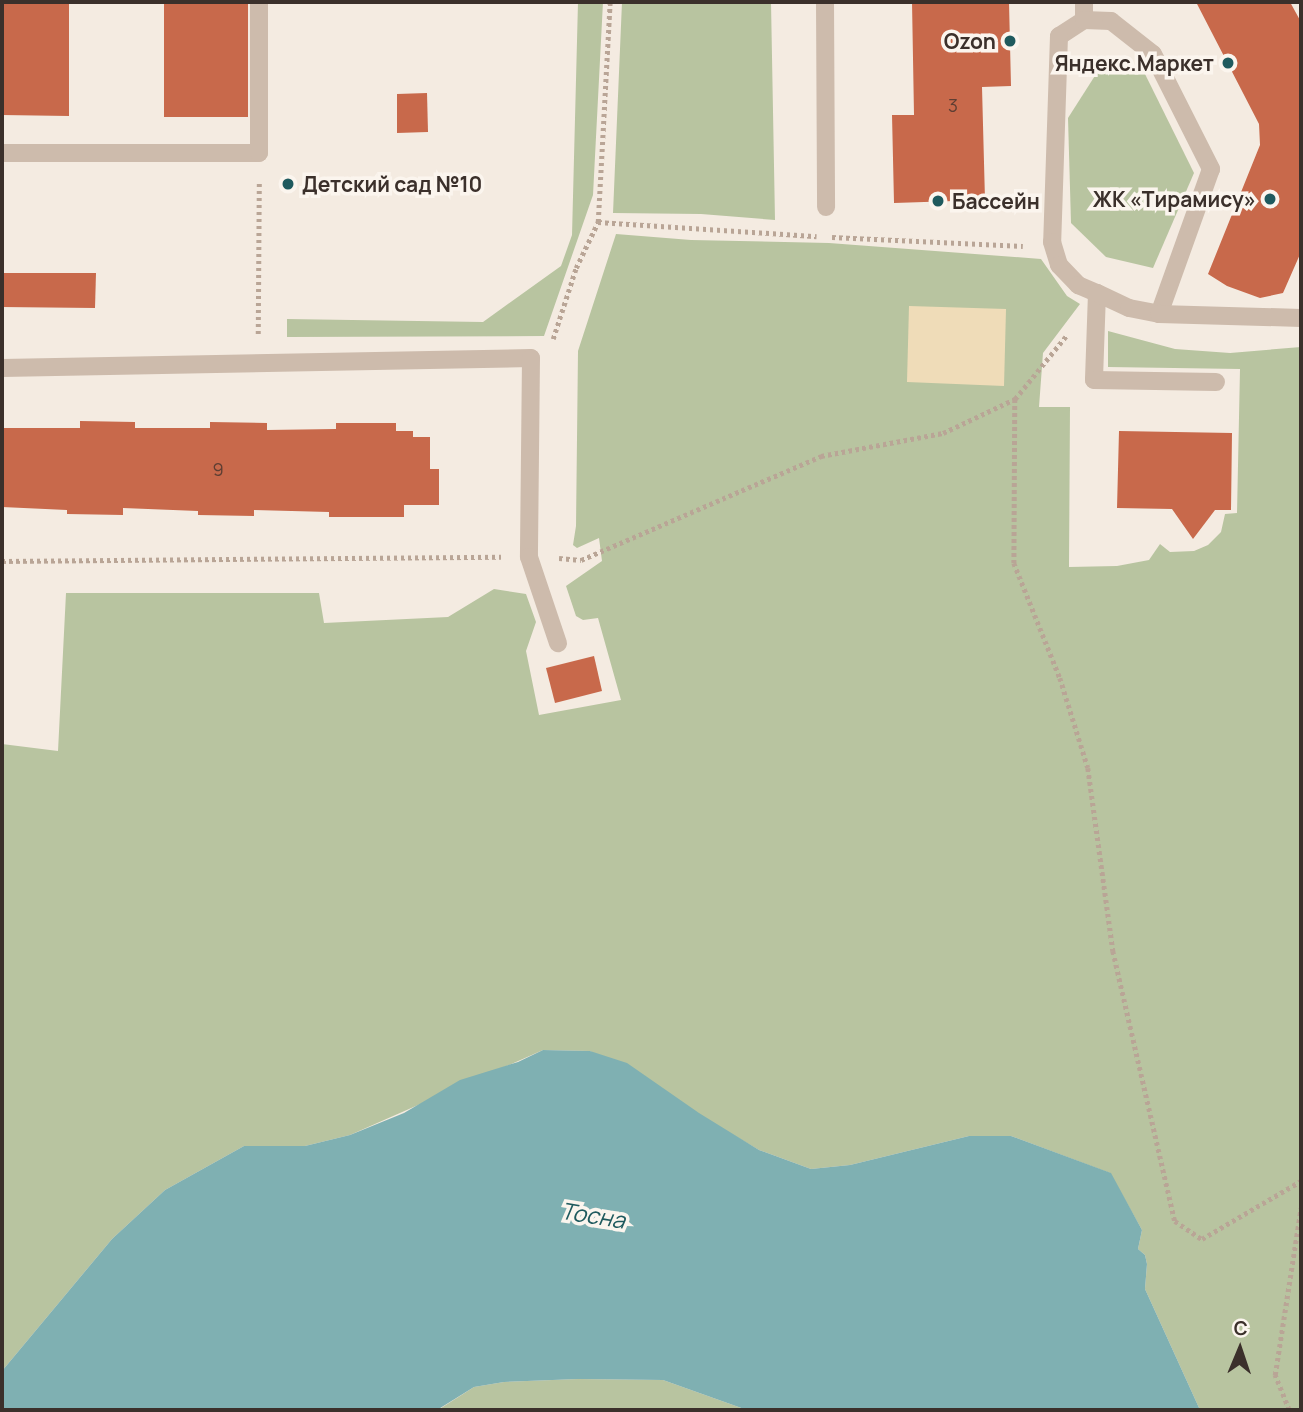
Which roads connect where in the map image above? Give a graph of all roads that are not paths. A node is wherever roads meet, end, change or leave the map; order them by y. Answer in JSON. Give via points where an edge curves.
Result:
{"nodes":[{"id":1,"x":259,"y":2,"type":"edge"},
{"id":2,"x":825,"y":2,"type":"edge"},
{"id":3,"x":1084,"y":2,"type":"edge"},
{"id":4,"x":1084,"y":20,"type":"junction"},
{"id":5,"x":2,"y":153,"type":"edge"},
{"id":6,"x":826,"y":207,"type":"dead end"},
{"id":7,"x":1097,"y":293,"type":"junction"},
{"id":8,"x":1159,"y":314,"type":"junction"},
{"id":9,"x":1301,"y":318,"type":"edge"},
{"id":10,"x":2,"y":368,"type":"edge"},
{"id":11,"x":1216,"y":382,"type":"dead end"},
{"id":12,"x":558,"y":643,"type":"dead end"}],
"edges":[{"from":1,"to":5,"type":"lane","via":[[259,153]]},
{"from":2,"to":6,"type":"lane"},
{"from":3,"to":4,"type":"lane"},
{"from":4,"to":7,"type":"lane","via":[[1059,36],[1052,242],[1059,265],[1078,285]]},
{"from":4,"to":8,"type":"lane","via":[[1111,21],[1153,54],[1211,169]]},
{"from":7,"to":8,"type":"lane","via":[[1129,308]]},
{"from":7,"to":11,"type":"lane","via":[[1094,380]]},
{"from":8,"to":9,"type":"lane"},
{"from":10,"to":12,"type":"lane","via":[[531,358],[529,557]]}]}
